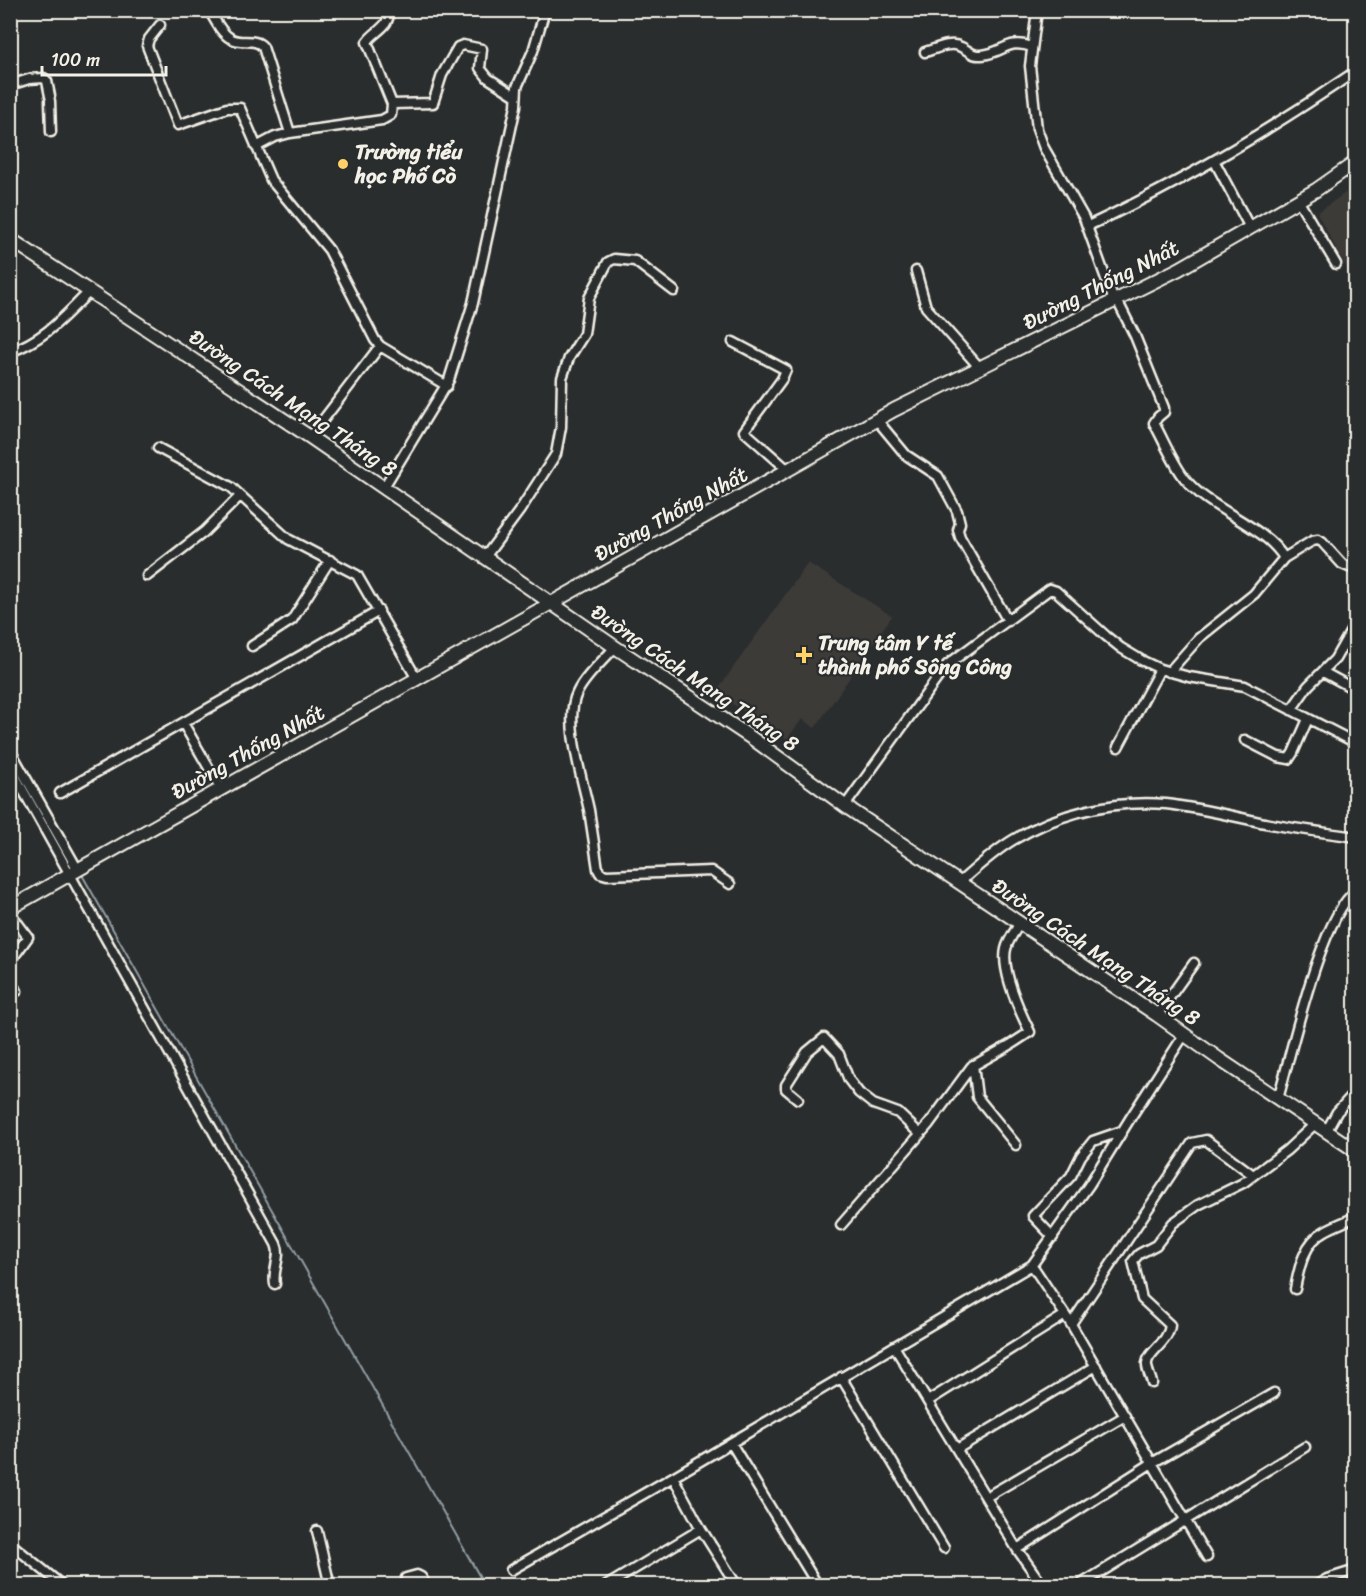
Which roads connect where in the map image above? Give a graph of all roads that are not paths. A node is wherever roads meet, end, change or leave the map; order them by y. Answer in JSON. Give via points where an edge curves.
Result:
{"nodes":[{"id":1,"x":209,"y":10,"type":"edge"},
{"id":2,"x":388,"y":10,"type":"edge"},
{"id":3,"x":546,"y":10,"type":"edge"},
{"id":4,"x":1037,"y":10,"type":"edge"},
{"id":5,"x":160,"y":25,"type":"dead end"},
{"id":6,"x":1032,"y":47,"type":"junction"},
{"id":7,"x":925,"y":52,"type":"dead end"},
{"id":8,"x":1356,"y":71,"type":"edge"},
{"id":9,"x":10,"y":85,"type":"edge"},
{"id":10,"x":516,"y":96,"type":"junction"},
{"id":11,"x":392,"y":104,"type":"junction"},
{"id":12,"x":51,"y":132,"type":"dead end"},
{"id":13,"x":290,"y":133,"type":"junction"},
{"id":14,"x":256,"y":147,"type":"junction"},
{"id":15,"x":1215,"y":162,"type":"junction"},
{"id":16,"x":1356,"y":162,"type":"edge"},
{"id":17,"x":1298,"y":200,"type":"junction"},
{"id":18,"x":1088,"y":226,"type":"junction"},
{"id":19,"x":1250,"y":228,"type":"junction"},
{"id":20,"x":10,"y":239,"type":"edge"},
{"id":21,"x":1336,"y":264,"type":"dead end"},
{"id":22,"x":916,"y":271,"type":"dead end"},
{"id":23,"x":89,"y":291,"type":"junction"},
{"id":24,"x":674,"y":291,"type":"dead end"},
{"id":25,"x":1115,"y":301,"type":"junction"},
{"id":26,"x":733,"y":342,"type":"dead end"},
{"id":27,"x":380,"y":345,"type":"junction"},
{"id":28,"x":10,"y":352,"type":"edge"},
{"id":29,"x":980,"y":368,"type":"junction"},
{"id":30,"x":447,"y":386,"type":"junction"},
{"id":31,"x":877,"y":420,"type":"junction"},
{"id":32,"x":310,"y":437,"type":"junction"},
{"id":33,"x":159,"y":448,"type":"dead end"},
{"id":34,"x":788,"y":470,"type":"junction"},
{"id":35,"x":384,"y":487,"type":"junction"},
{"id":36,"x":240,"y":496,"type":"junction"},
{"id":37,"x":485,"y":556,"type":"junction"},
{"id":38,"x":1284,"y":558,"type":"junction"},
{"id":39,"x":330,"y":560,"type":"junction"},
{"id":40,"x":1355,"y":568,"type":"edge"},
{"id":41,"x":147,"y":576,"type":"dead end"},
{"id":42,"x":551,"y":603,"type":"junction"},
{"id":43,"x":379,"y":611,"type":"junction"},
{"id":44,"x":1008,"y":621,"type":"junction"},
{"id":45,"x":1356,"y":622,"type":"edge"},
{"id":46,"x":252,"y":646,"type":"dead end"},
{"id":47,"x":615,"y":647,"type":"junction"},
{"id":48,"x":1160,"y":669,"type":"junction"},
{"id":49,"x":1169,"y":672,"type":"junction"},
{"id":50,"x":1323,"y":672,"type":"junction"},
{"id":51,"x":417,"y":679,"type":"junction"},
{"id":52,"x":1356,"y":690,"type":"edge"},
{"id":53,"x":1291,"y":710,"type":"junction"},
{"id":54,"x":1308,"y":719,"type":"junction"},
{"id":55,"x":183,"y":723,"type":"junction"},
{"id":56,"x":1245,"y":740,"type":"dead end"},
{"id":57,"x":1356,"y":743,"type":"edge"},
{"id":58,"x":1118,"y":747,"type":"dead end"},
{"id":59,"x":10,"y":750,"type":"edge"},
{"id":60,"x":10,"y":767,"type":"edge"},
{"id":61,"x":221,"y":789,"type":"junction"},
{"id":62,"x":60,"y":793,"type":"dead end"},
{"id":63,"x":845,"y":807,"type":"junction"},
{"id":64,"x":1356,"y":837,"type":"edge"},
{"id":65,"x":74,"y":873,"type":"junction"},
{"id":66,"x":959,"y":883,"type":"junction"},
{"id":67,"x":730,"y":884,"type":"dead end"},
{"id":68,"x":1356,"y":891,"type":"edge"},
{"id":69,"x":10,"y":908,"type":"edge"},
{"id":70,"x":10,"y":913,"type":"edge"},
{"id":71,"x":1020,"y":923,"type":"junction"},
{"id":72,"x":10,"y":962,"type":"edge"},
{"id":73,"x":1194,"y":963,"type":"dead end"},
{"id":74,"x":1157,"y":1015,"type":"junction"},
{"id":75,"x":1184,"y":1035,"type":"junction"},
{"id":76,"x":973,"y":1065,"type":"junction"},
{"id":77,"x":1356,"y":1091,"type":"edge"},
{"id":78,"x":798,"y":1099,"type":"dead end"},
{"id":79,"x":1278,"y":1099,"type":"junction"},
{"id":80,"x":1321,"y":1127,"type":"junction"},
{"id":81,"x":1122,"y":1131,"type":"junction"},
{"id":82,"x":920,"y":1134,"type":"junction"},
{"id":83,"x":1016,"y":1144,"type":"dead end"},
{"id":84,"x":1356,"y":1151,"type":"edge"},
{"id":85,"x":1253,"y":1175,"type":"junction"},
{"id":86,"x":1356,"y":1216,"type":"edge"},
{"id":87,"x":841,"y":1225,"type":"dead end"},
{"id":88,"x":1053,"y":1237,"type":"junction"},
{"id":89,"x":1032,"y":1265,"type":"junction"},
{"id":90,"x":275,"y":1284,"type":"dead end"},
{"id":91,"x":1295,"y":1289,"type":"dead end"},
{"id":92,"x":1065,"y":1316,"type":"junction"},
{"id":93,"x":1071,"y":1324,"type":"junction"},
{"id":94,"x":894,"y":1346,"type":"junction"},
{"id":95,"x":1096,"y":1366,"type":"junction"},
{"id":96,"x":841,"y":1377,"type":"junction"},
{"id":97,"x":1152,"y":1383,"type":"dead end"},
{"id":98,"x":1274,"y":1393,"type":"dead end"},
{"id":99,"x":928,"y":1401,"type":"junction"},
{"id":100,"x":1125,"y":1416,"type":"junction"},
{"id":101,"x":731,"y":1443,"type":"junction"},
{"id":102,"x":1305,"y":1448,"type":"dead end"},
{"id":103,"x":957,"y":1449,"type":"junction"},
{"id":104,"x":1152,"y":1462,"type":"junction"},
{"id":105,"x":673,"y":1477,"type":"junction"},
{"id":106,"x":986,"y":1497,"type":"junction"},
{"id":107,"x":1185,"y":1520,"type":"junction"},
{"id":108,"x":701,"y":1529,"type":"junction"},
{"id":109,"x":317,"y":1531,"type":"dead end"},
{"id":110,"x":10,"y":1543,"type":"edge"},
{"id":111,"x":944,"y":1548,"type":"dead end"},
{"id":112,"x":1017,"y":1549,"type":"junction"},
{"id":113,"x":1207,"y":1557,"type":"dead end"},
{"id":114,"x":511,"y":1570,"type":"dead end"},
{"id":115,"x":1356,"y":1570,"type":"edge"},
{"id":116,"x":406,"y":1578,"type":"dead end"},
{"id":117,"x":1317,"y":1585,"type":"edge"},
{"id":118,"x":63,"y":1586,"type":"edge"},
{"id":119,"x":330,"y":1586,"type":"edge"},
{"id":120,"x":427,"y":1586,"type":"edge"},
{"id":121,"x":606,"y":1586,"type":"edge"},
{"id":122,"x":737,"y":1586,"type":"edge"},
{"id":123,"x":818,"y":1586,"type":"edge"},
{"id":124,"x":1043,"y":1586,"type":"edge"},
{"id":125,"x":1077,"y":1586,"type":"edge"}],
"edges":[{"from":1,"to":13,"type":"street","via":[[228,38],[257,42],[263,47]]},
{"from":2,"to":11,"type":"street","via":[[386,25],[367,42]]},
{"from":3,"to":10,"type":"street"},
{"from":4,"to":6,"type":"street"},
{"from":5,"to":14,"type":"street","via":[[147,46],[178,125],[227,108],[240,108]]},
{"from":6,"to":7,"type":"street","via":[[1015,43],[976,56],[961,46],[947,45]]},
{"from":6,"to":18,"type":"street","via":[[1030,66],[1040,139]]},
{"from":8,"to":15,"type":"street"},
{"from":9,"to":12,"type":"street","via":[[29,79],[47,81]]},
{"from":10,"to":11,"type":"street","via":[[480,68],[483,49],[463,45],[442,75],[433,103]]},
{"from":10,"to":30,"type":"street","via":[[473,303]]},
{"from":11,"to":13,"type":"street","via":[[391,115],[382,120]]},
{"from":13,"to":14,"type":"street"},
{"from":14,"to":27,"type":"street","via":[[277,189],[334,258]]},
{"from":15,"to":18,"type":"street"},
{"from":15,"to":19,"type":"street"},
{"from":16,"to":17,"type":"street","name":"Đường Thống Nhất"},
{"from":17,"to":19,"type":"street","name":"Đường Thống Nhất"},
{"from":17,"to":21,"type":"street"},
{"from":18,"to":25,"type":"street"},
{"from":19,"to":25,"type":"street","name":"Đường Thống Nhất"},
{"from":20,"to":23,"type":"street","name":"Đường Cách Mạng Tháng 8"},
{"from":22,"to":29,"type":"street","via":[[926,307]]},
{"from":23,"to":28,"type":"street","via":[[39,340]]},
{"from":23,"to":32,"type":"street","name":"Đường Cách Mạng Tháng 8"},
{"from":24,"to":37,"type":"street","via":[[635,261],[608,262],[589,298],[584,334],[568,358],[562,378],[556,454]]},
{"from":25,"to":29,"type":"street","name":"Đường Thống Nhất"},
{"from":25,"to":38,"type":"street","via":[[1135,336],[1164,408],[1154,423],[1180,471],[1193,487],[1273,543]]},
{"from":26,"to":34,"type":"street","via":[[786,370],[744,431]]},
{"from":27,"to":30,"type":"street"},
{"from":27,"to":32,"type":"street"},
{"from":29,"to":31,"type":"street","name":"Đường Thống Nhất"},
{"from":30,"to":35,"type":"street"},
{"from":31,"to":34,"type":"street","name":"Đường Thống Nhất"},
{"from":31,"to":44,"type":"street","via":[[906,455],[938,476],[957,511],[960,537]]},
{"from":32,"to":35,"type":"street","name":"Đường Cách Mạng Tháng 8"},
{"from":33,"to":36,"type":"street","via":[[225,483]]},
{"from":34,"to":42,"type":"street","name":"Đường Thống Nhất"},
{"from":35,"to":37,"type":"street","name":"Đường Cách Mạng Tháng 8"},
{"from":36,"to":39,"type":"street","via":[[288,539]]},
{"from":36,"to":41,"type":"street","via":[[204,532]]},
{"from":37,"to":42,"type":"street","name":"Đường Cách Mạng Tháng 8"},
{"from":38,"to":40,"type":"street","via":[[1317,540],[1342,564]]},
{"from":38,"to":49,"type":"street","via":[[1254,594],[1199,638]]},
{"from":39,"to":43,"type":"street","via":[[357,575]]},
{"from":39,"to":46,"type":"street","via":[[292,620]]},
{"from":42,"to":47,"type":"street","name":"Đường Cách Mạng Tháng 8"},
{"from":42,"to":51,"type":"street","name":"Đường Thống Nhất"},
{"from":43,"to":51,"type":"street"},
{"from":43,"to":55,"type":"street"},
{"from":44,"to":48,"type":"street","via":[[1053,589],[1121,648]]},
{"from":44,"to":63,"type":"street","via":[[947,665]]},
{"from":45,"to":50,"type":"street"},
{"from":47,"to":63,"type":"street","name":"Đường Cách Mạng Tháng 8","via":[[753,739]]},
{"from":47,"to":67,"type":"street","via":[[573,703],[573,737],[598,869],[607,874],[711,871]]},
{"from":48,"to":49,"type":"street"},
{"from":48,"to":58,"type":"street"},
{"from":49,"to":53,"type":"street","via":[[1245,686]]},
{"from":50,"to":52,"type":"street"},
{"from":50,"to":53,"type":"street"},
{"from":51,"to":61,"type":"street","name":"Đường Thống Nhất"},
{"from":53,"to":54,"type":"street"},
{"from":54,"to":56,"type":"street","via":[[1289,759]]},
{"from":54,"to":57,"type":"street"},
{"from":55,"to":61,"type":"street"},
{"from":55,"to":62,"type":"street"},
{"from":59,"to":65,"type":"street"},
{"from":60,"to":65,"type":"street"},
{"from":61,"to":65,"type":"street","name":"Đường Thống Nhất"},
{"from":63,"to":66,"type":"street","name":"Đường Cách Mạng Tháng 8"},
{"from":64,"to":66,"type":"street","via":[[1186,807],[1117,805],[1069,815],[1013,840]]},
{"from":65,"to":69,"type":"street","name":"Đường Thống Nhất"},
{"from":65,"to":90,"type":"street","via":[[276,1244],[279,1254],[274,1268]]},
{"from":66,"to":71,"type":"street","name":"Đường Cách Mạng Tháng 8"},
{"from":68,"to":79,"type":"street","via":[[1344,901],[1316,962]]},
{"from":70,"to":72,"type":"street","via":[[28,937]]},
{"from":71,"to":74,"type":"street","name":"Đường Cách Mạng Tháng 8"},
{"from":71,"to":76,"type":"street","via":[[1007,944],[1005,962],[1030,1032]]},
{"from":73,"to":74,"type":"street"},
{"from":74,"to":75,"type":"street","name":"Đường Cách Mạng Tháng 8"},
{"from":75,"to":79,"type":"street","name":"Đường Cách Mạng Tháng 8"},
{"from":75,"to":81,"type":"street"},
{"from":76,"to":82,"type":"street"},
{"from":76,"to":83,"type":"street","via":[[977,1097]]},
{"from":77,"to":80,"type":"street"},
{"from":78,"to":82,"type":"street","via":[[786,1085],[807,1052],[824,1038],[839,1054],[859,1093],[873,1104],[898,1113]]},
{"from":79,"to":80,"type":"street","name":"Đường Cách Mạng Tháng 8"},
{"from":80,"to":84,"type":"street","name":"Đường Cách Mạng Tháng 8"},
{"from":80,"to":85,"type":"street"},
{"from":81,"to":88,"type":"street"},
{"from":81,"to":88,"type":"street","via":[[1093,1140],[1071,1176],[1033,1216]]},
{"from":82,"to":87,"type":"street"},
{"from":85,"to":93,"type":"street","via":[[1206,1140],[1192,1143]]},
{"from":85,"to":97,"type":"street","via":[[1189,1211],[1173,1223],[1156,1245],[1132,1261],[1142,1299],[1170,1325],[1168,1334],[1148,1360]]},
{"from":86,"to":91,"type":"street","via":[[1316,1238],[1302,1258]]},
{"from":88,"to":89,"type":"street"},
{"from":89,"to":92,"type":"street"},
{"from":89,"to":94,"type":"street"},
{"from":92,"to":93,"type":"street"},
{"from":92,"to":99,"type":"street"},
{"from":93,"to":95,"type":"street"},
{"from":94,"to":96,"type":"street"},
{"from":94,"to":99,"type":"street"},
{"from":95,"to":100,"type":"street"},
{"from":95,"to":103,"type":"street"},
{"from":96,"to":101,"type":"street"},
{"from":96,"to":111,"type":"street"},
{"from":98,"to":104,"type":"street"},
{"from":99,"to":103,"type":"street"},
{"from":100,"to":104,"type":"street"},
{"from":100,"to":106,"type":"street"},
{"from":101,"to":105,"type":"street"},
{"from":101,"to":123,"type":"street"},
{"from":102,"to":107,"type":"street"},
{"from":103,"to":106,"type":"street"},
{"from":104,"to":107,"type":"street"},
{"from":104,"to":112,"type":"street"},
{"from":105,"to":108,"type":"street"},
{"from":105,"to":114,"type":"street"},
{"from":106,"to":112,"type":"street"},
{"from":107,"to":113,"type":"street"},
{"from":107,"to":125,"type":"street"},
{"from":108,"to":121,"type":"street"},
{"from":108,"to":122,"type":"street"},
{"from":109,"to":119,"type":"street"},
{"from":110,"to":118,"type":"street"},
{"from":112,"to":124,"type":"street"},
{"from":115,"to":117,"type":"street"},
{"from":116,"to":120,"type":"street","via":[[417,1575]]}]}
